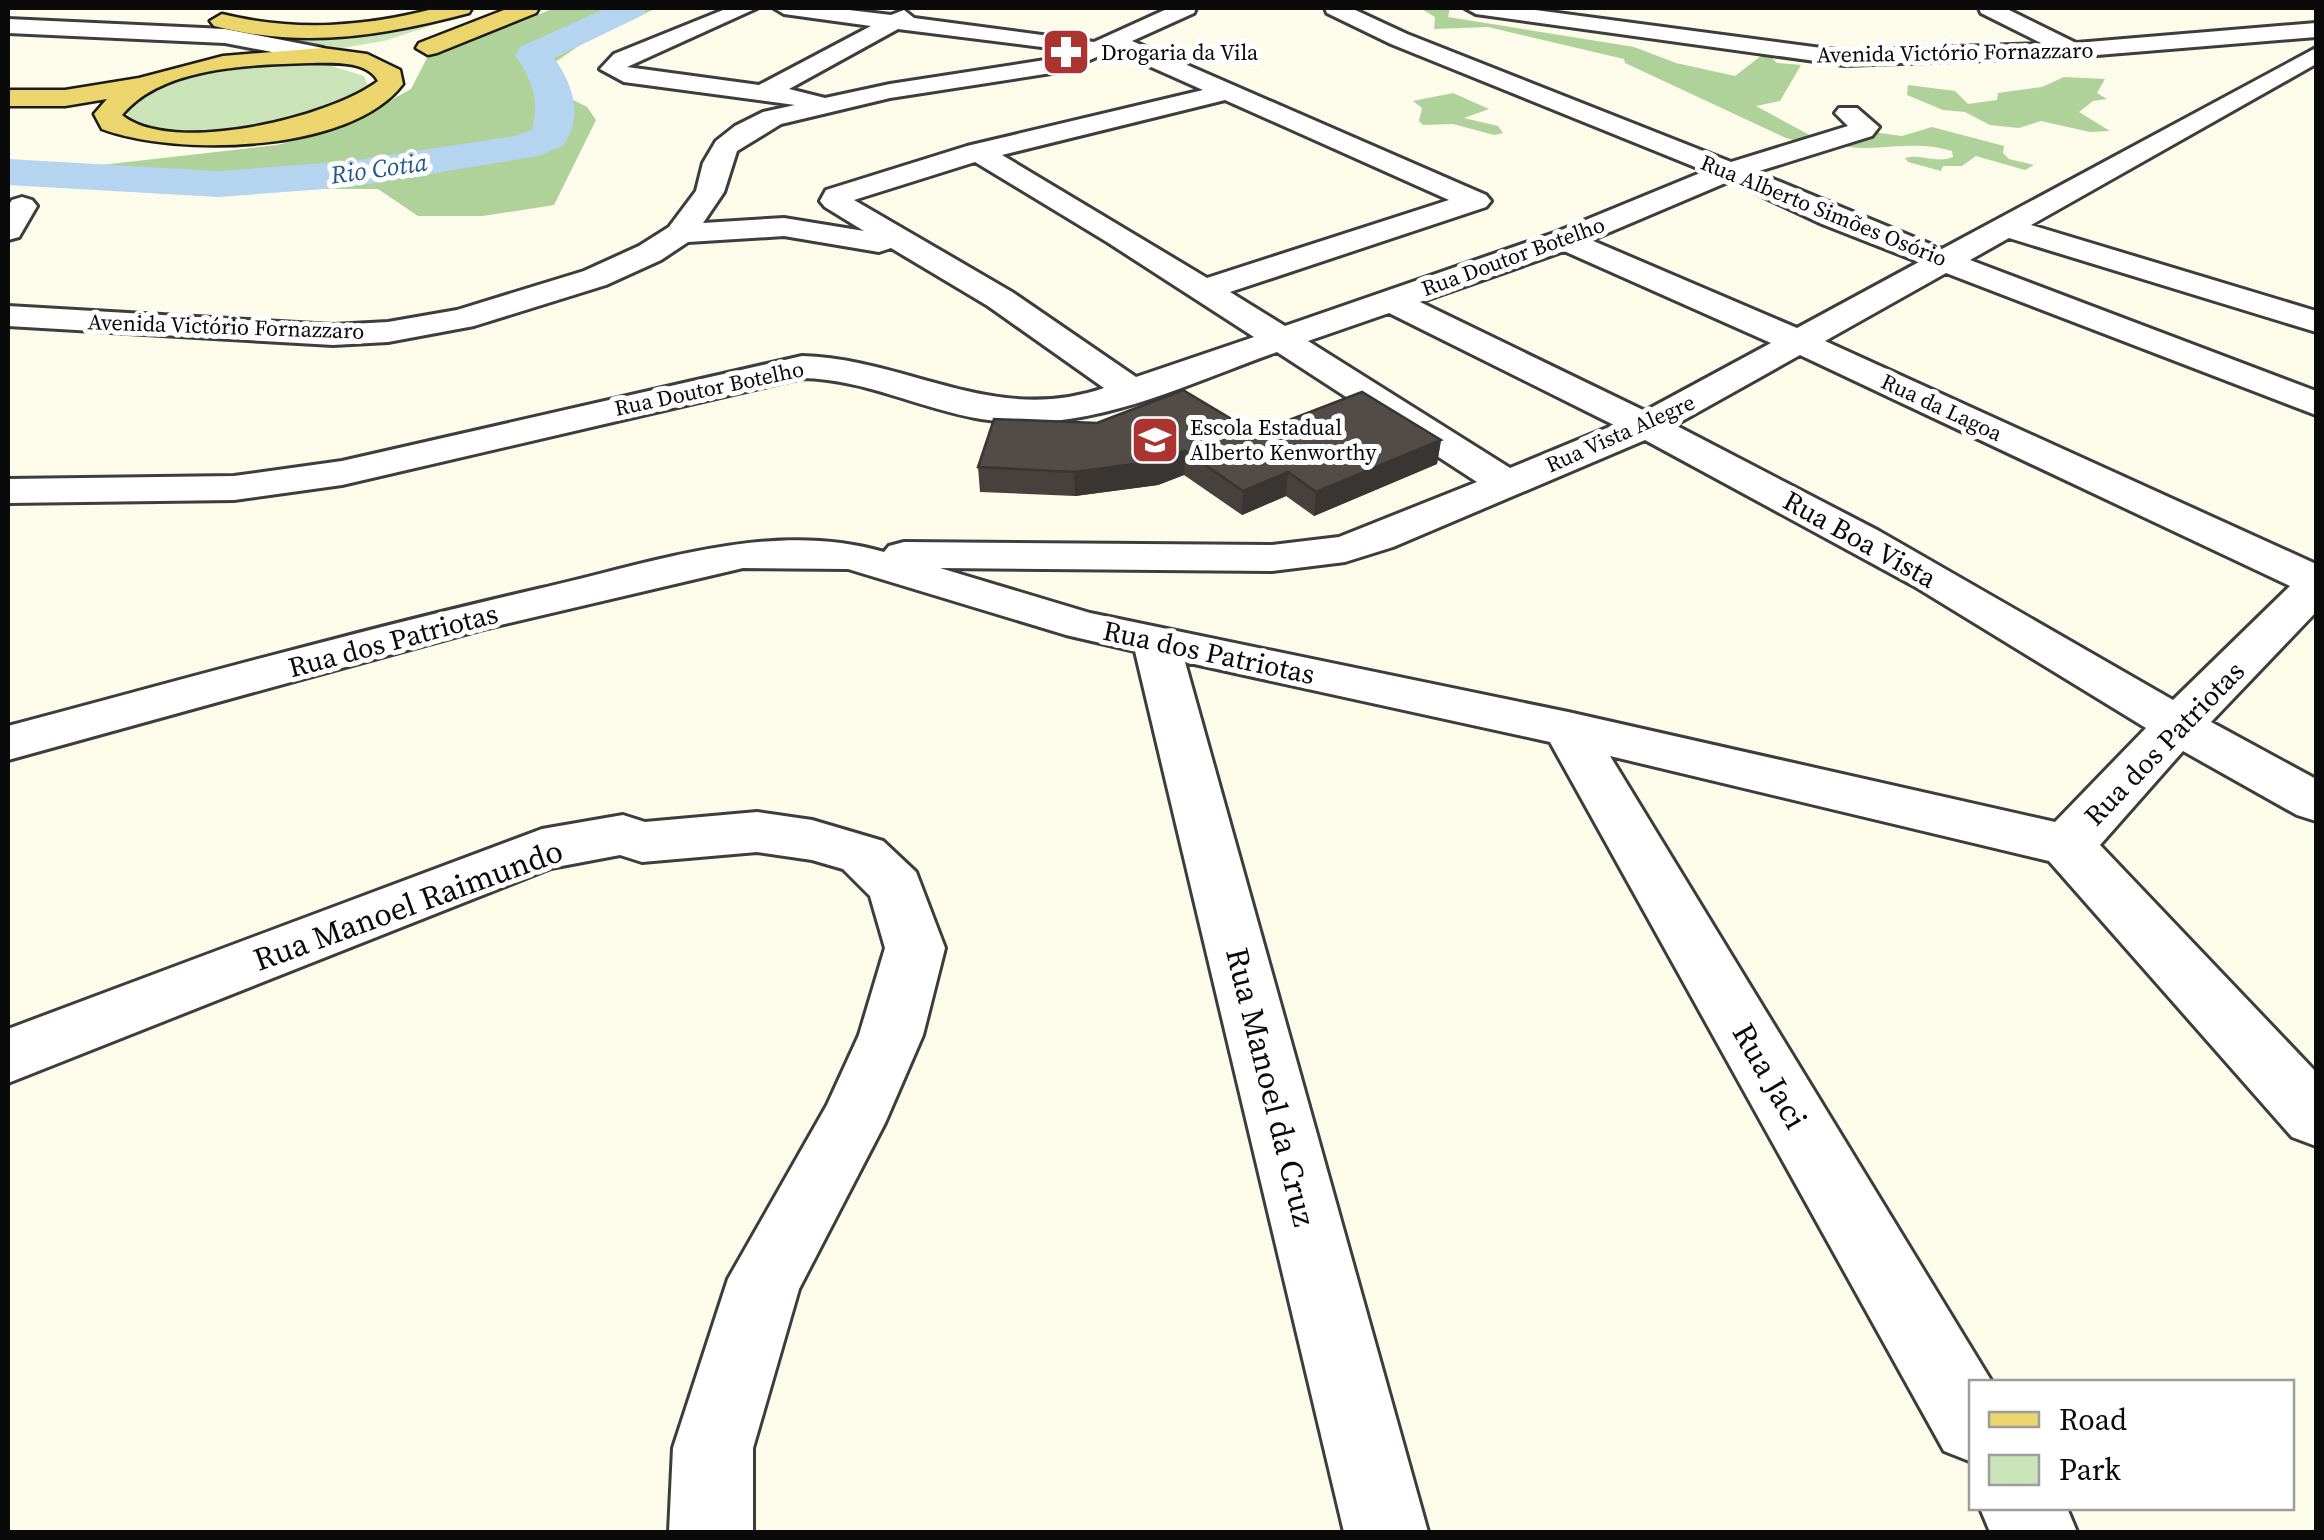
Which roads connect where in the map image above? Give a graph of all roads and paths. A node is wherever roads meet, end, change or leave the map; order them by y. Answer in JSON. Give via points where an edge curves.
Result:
{"nodes":[{"id":1,"x":461,"y":8,"type":"edge"},
{"id":2,"x":492,"y":8,"type":"edge"},
{"id":3,"x":528,"y":8,"type":"edge"},
{"id":4,"x":746,"y":8,"type":"edge"},
{"id":5,"x":784,"y":8,"type":"edge"},
{"id":6,"x":923,"y":8,"type":"edge"},
{"id":7,"x":1335,"y":8,"type":"edge"},
{"id":8,"x":1476,"y":8,"type":"edge"},
{"id":9,"x":1989,"y":8,"type":"edge"},
{"id":10,"x":1170,"y":10,"type":"edge"},
{"id":11,"x":2280,"y":13,"type":"dead end"},
{"id":12,"x":226,"y":17,"type":"edge"},
{"id":13,"x":894,"y":22,"type":"junction"},
{"id":14,"x":8,"y":26,"type":"edge"},
{"id":15,"x":2316,"y":28,"type":"edge"},
{"id":16,"x":1108,"y":45,"type":"junction"},
{"id":17,"x":2074,"y":50,"type":"junction"},
{"id":18,"x":326,"y":55,"type":"junction"},
{"id":19,"x":2316,"y":55,"type":"edge"},
{"id":20,"x":391,"y":76,"type":"junction"},
{"id":21,"x":160,"y":80,"type":"junction"},
{"id":22,"x":1230,"y":91,"type":"junction"},
{"id":23,"x":762,"y":93,"type":"junction"},
{"id":24,"x":8,"y":98,"type":"edge"},
{"id":25,"x":828,"y":103,"type":"junction"},
{"id":26,"x":8,"y":112,"type":"edge"},
{"id":27,"x":1848,"y":113,"type":"dead end"},
{"id":28,"x":112,"y":123,"type":"junction"},
{"id":29,"x":977,"y":152,"type":"junction"},
{"id":30,"x":1730,"y":171,"type":"junction"},
{"id":31,"x":2009,"y":228,"type":"junction"},
{"id":32,"x":680,"y":233,"type":"junction"},
{"id":33,"x":1564,"y":240,"type":"junction"},
{"id":34,"x":920,"y":251,"type":"junction"},
{"id":35,"x":1947,"y":261,"type":"junction"},
{"id":36,"x":1202,"y":290,"type":"junction"},
{"id":37,"x":1390,"y":300,"type":"junction"},
{"id":38,"x":8,"y":316,"type":"edge"},
{"id":39,"x":2316,"y":322,"type":"edge"},
{"id":40,"x":1279,"y":340,"type":"junction"},
{"id":41,"x":1800,"y":344,"type":"junction"},
{"id":42,"x":1133,"y":392,"type":"junction"},
{"id":43,"x":2316,"y":404,"type":"edge"},
{"id":44,"x":1646,"y":426,"type":"junction"},
{"id":45,"x":1506,"y":483,"type":"junction"},
{"id":46,"x":8,"y":491,"type":"edge"},
{"id":47,"x":1128,"y":554,"type":"junction"},
{"id":48,"x":851,"y":556,"type":"junction"},
{"id":49,"x":2316,"y":583,"type":"edge"},
{"id":50,"x":1082,"y":624,"type":"junction"},
{"id":51,"x":1156,"y":641,"type":"junction"},
{"id":52,"x":2176,"y":727,"type":"junction"},
{"id":53,"x":1568,"y":728,"type":"junction"},
{"id":54,"x":8,"y":744,"type":"edge"},
{"id":55,"x":2316,"y":802,"type":"edge"},
{"id":56,"x":2067,"y":845,"type":"junction"},
{"id":57,"x":8,"y":1056,"type":"edge"},
{"id":58,"x":2316,"y":1116,"type":"edge"},
{"id":59,"x":1969,"y":1418,"type":"edge"},
{"id":60,"x":2021,"y":1510,"type":"edge"},
{"id":61,"x":711,"y":1532,"type":"edge"},
{"id":62,"x":1386,"y":1532,"type":"edge"},
{"id":63,"x":2035,"y":1532,"type":"edge"}],
"edges":[{"from":1,"to":12,"type":"main road","via":[[317,34],[281,35]]},
{"from":2,"to":18,"type":"main road","via":[[412,36]]},
{"from":3,"to":20,"type":"main road","via":[[416,54]]},
{"from":4,"to":23,"type":"street","via":[[612,69]]},
{"from":5,"to":13,"type":"street"},
{"from":6,"to":13,"type":"street"},
{"from":7,"to":30,"type":"street","name":"Rua Alberto Simões Osório"},
{"from":8,"to":17,"type":"street","name":"Avenida Victório Fornazzaro","via":[[1803,56]]},
{"from":9,"to":17,"type":"street"},
{"from":10,"to":16,"type":"street","name":"Avenida Victório Fornazzaro"},
{"from":11,"to":15,"type":"street"},
{"from":12,"to":14,"type":"street"},
{"from":12,"to":18,"type":"street"},
{"from":12,"to":21,"type":"street","via":[[234,43],[227,53]]},
{"from":13,"to":16,"type":"street"},
{"from":13,"to":23,"type":"street"},
{"from":15,"to":17,"type":"street","name":"Avenida Victório Fornazzaro"},
{"from":16,"to":22,"type":"street"},
{"from":16,"to":25,"type":"street","name":"Avenida Victório Fornazzaro","via":[[1052,66]]},
{"from":18,"to":20,"type":"main road","via":[[380,66]]},
{"from":18,"to":21,"type":"main road","via":[[236,62]]},
{"from":19,"to":31,"type":"street","name":"Rua Vista Alegre"},
{"from":20,"to":28,"type":"main road","via":[[365,104],[278,130],[174,138]]},
{"from":21,"to":24,"type":"main road","via":[[80,96]]},
{"from":21,"to":28,"type":"main road","via":[[114,104]]},
{"from":22,"to":29,"type":"street"},
{"from":22,"to":36,"type":"street","via":[[1476,202]]},
{"from":23,"to":25,"type":"street"},
{"from":25,"to":32,"type":"street","name":"Avenida Victório Fornazzaro","via":[[772,118],[726,147],[710,192]]},
{"from":26,"to":28,"type":"main road"},
{"from":27,"to":30,"type":"street","name":"Rua Doutor Botelho","via":[[1866,127]]},
{"from":29,"to":34,"type":"street","via":[[836,196]]},
{"from":29,"to":36,"type":"street"},
{"from":30,"to":33,"type":"street","name":"Rua Doutor Botelho"},
{"from":30,"to":35,"type":"street","name":"Rua Alberto Simões Osório"},
{"from":31,"to":35,"type":"street","name":"Rua Vista Alegre"},
{"from":31,"to":39,"type":"street"},
{"from":32,"to":34,"type":"street","via":[[812,229]]},
{"from":32,"to":38,"type":"street","name":"Avenida Victório Fornazzaro","via":[[595,278],[462,319],[388,332],[332,335]]},
{"from":33,"to":37,"type":"street","name":"Rua Doutor Botelho"},
{"from":33,"to":41,"type":"street","name":"Rua da Lagoa"},
{"from":34,"to":42,"type":"street"},
{"from":35,"to":41,"type":"street","name":"Rua Vista Alegre"},
{"from":35,"to":43,"type":"street","name":"Rua Alberto Simões Osório"},
{"from":36,"to":40,"type":"street"},
{"from":37,"to":40,"type":"street","name":"Rua Doutor Botelho"},
{"from":37,"to":44,"type":"street","name":"Rua Boa Vista"},
{"from":40,"to":42,"type":"street","name":"Rua Doutor Botelho"},
{"from":40,"to":45,"type":"street"},
{"from":41,"to":44,"type":"street","name":"Rua Vista Alegre"},
{"from":41,"to":49,"type":"street","name":"Rua da Lagoa"},
{"from":42,"to":46,"type":"street","name":"Rua Doutor Botelho","via":[[1081,409],[1009,412],[850,369],[802,367],[281,484]]},
{"from":44,"to":45,"type":"street","name":"Rua Vista Alegre"},
{"from":44,"to":52,"type":"street","name":"Rua Boa Vista","via":[[1931,577]]},
{"from":45,"to":47,"type":"street","name":"Rua Vista Alegre","via":[[1345,549],[1272,558]]},
{"from":47,"to":48,"type":"street","name":"Rua Vista Alegre"},
{"from":47,"to":50,"type":"street"},
{"from":48,"to":50,"type":"street","name":"Rua dos Patriotas"},
{"from":48,"to":54,"type":"street","name":"Rua dos Patriotas","via":[[743,555],[472,618]]},
{"from":49,"to":52,"type":"street","name":"Rua dos Patriotas"},
{"from":50,"to":51,"type":"street","name":"Rua dos Patriotas"},
{"from":51,"to":53,"type":"street","name":"Rua dos Patriotas"},
{"from":51,"to":62,"type":"street","name":"Rua Manoel da Cruz"},
{"from":52,"to":55,"type":"street","name":"Rua Boa Vista"},
{"from":52,"to":56,"type":"street","name":"Rua dos Patriotas"},
{"from":53,"to":56,"type":"street","name":"Rua dos Patriotas"},
{"from":53,"to":59,"type":"street","name":"Rua Jaci"},
{"from":56,"to":58,"type":"street"},
{"from":57,"to":61,"type":"street","name":"Rua Manoel Raimundo","via":[[542,849],[623,835],[642,842],[757,832],[863,855],[896,887],[915,948],[891,1035],[860,1106],[765,1280],[713,1448]]},
{"from":60,"to":63,"type":"street"}]}
